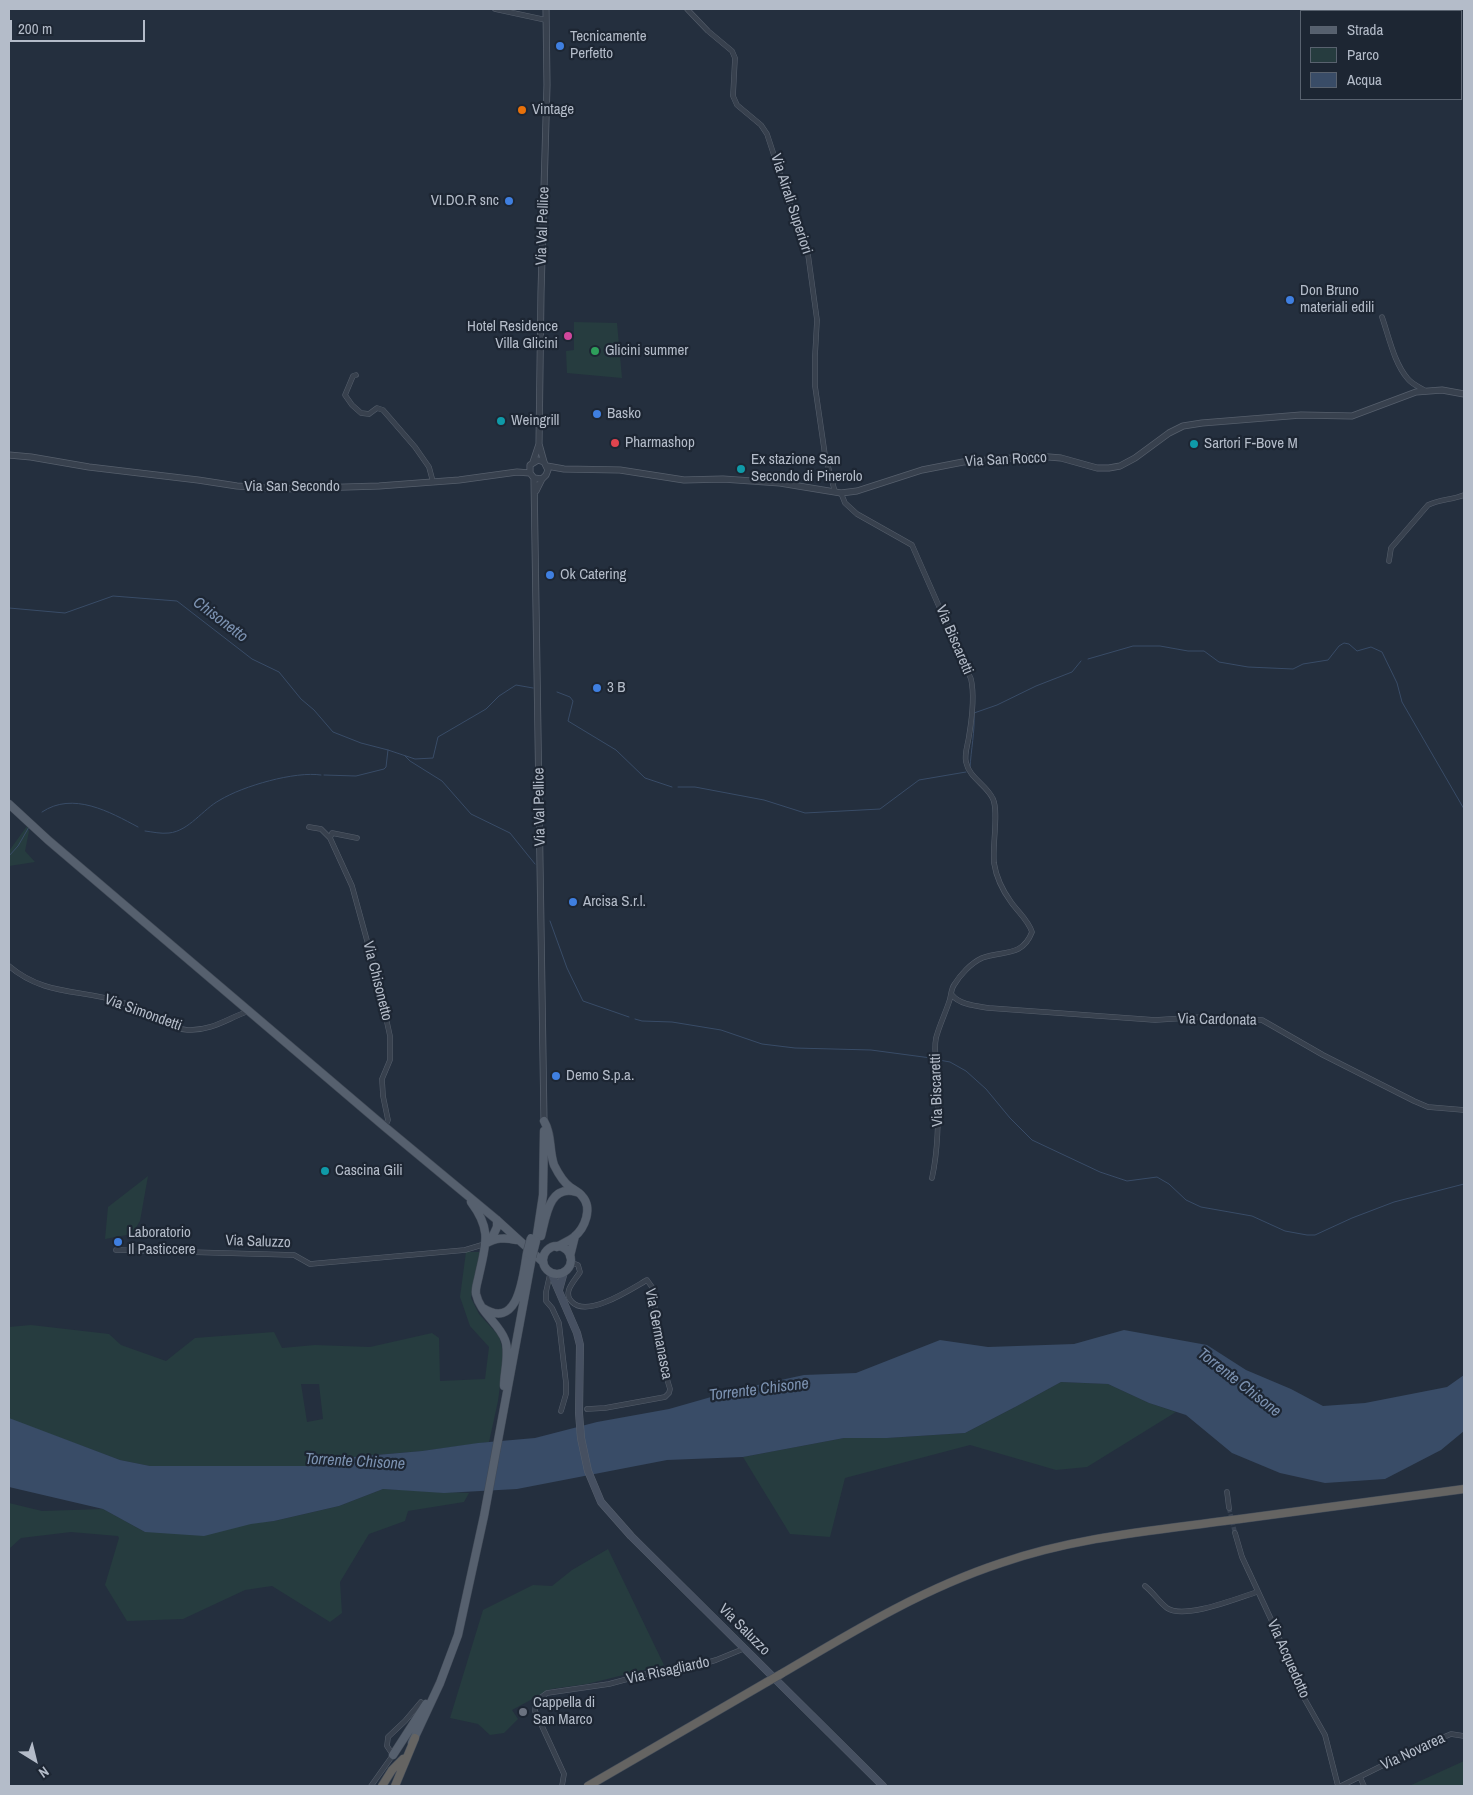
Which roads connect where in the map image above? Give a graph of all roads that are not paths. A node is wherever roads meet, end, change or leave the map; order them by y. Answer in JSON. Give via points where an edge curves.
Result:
{"nodes":[{"id":1,"x":496,"y":9,"type":"edge"},
{"id":2,"x":546,"y":9,"type":"edge"},
{"id":3,"x":687,"y":9,"type":"edge"},
{"id":4,"x":546,"y":20,"type":"junction"},
{"id":5,"x":1382,"y":317,"type":"dead end"},
{"id":6,"x":356,"y":375,"type":"dead end"},
{"id":7,"x":1424,"y":390,"type":"junction"},
{"id":8,"x":1464,"y":394,"type":"edge"},
{"id":9,"x":539,"y":444,"type":"junction"},
{"id":10,"x":9,"y":455,"type":"edge"},
{"id":11,"x":532,"y":464,"type":"junction"},
{"id":12,"x":546,"y":464,"type":"junction"},
{"id":13,"x":564,"y":469,"type":"junction"},
{"id":14,"x":517,"y":472,"type":"junction"},
{"id":15,"x":532,"y":476,"type":"junction"},
{"id":16,"x":544,"y":477,"type":"junction"},
{"id":17,"x":434,"y":482,"type":"junction"},
{"id":18,"x":838,"y":492,"type":"junction"},
{"id":19,"x":535,"y":494,"type":"junction"},
{"id":20,"x":1464,"y":495,"type":"edge"},
{"id":21,"x":1389,"y":561,"type":"dead end"},
{"id":22,"x":9,"y":799,"type":"edge"},
{"id":23,"x":9,"y":804,"type":"edge"},
{"id":24,"x":309,"y":826,"type":"dead end"},
{"id":25,"x":330,"y":838,"type":"junction"},
{"id":26,"x":357,"y":838,"type":"dead end"},
{"id":27,"x":62,"y":850,"type":"junction"},
{"id":28,"x":9,"y":966,"type":"edge"},
{"id":29,"x":952,"y":995,"type":"junction"},
{"id":30,"x":249,"y":1011,"type":"junction"},
{"id":31,"x":1464,"y":1110,"type":"edge"},
{"id":32,"x":544,"y":1121,"type":"junction"},
{"id":33,"x":385,"y":1127,"type":"junction"},
{"id":34,"x":932,"y":1178,"type":"dead end"},
{"id":35,"x":450,"y":1182,"type":"junction"},
{"id":36,"x":578,"y":1192,"type":"junction"},
{"id":37,"x":498,"y":1220,"type":"junction"},
{"id":38,"x":486,"y":1230,"type":"junction"},
{"id":39,"x":576,"y":1236,"type":"junction"},
{"id":40,"x":535,"y":1240,"type":"junction"},
{"id":41,"x":519,"y":1241,"type":"junction"},
{"id":42,"x":488,"y":1242,"type":"junction"},
{"id":43,"x":558,"y":1247,"type":"junction"},
{"id":44,"x":116,"y":1250,"type":"dead end"},
{"id":45,"x":549,"y":1250,"type":"junction"},
{"id":46,"x":534,"y":1256,"type":"junction"},
{"id":47,"x":570,"y":1259,"type":"junction"},
{"id":48,"x":564,"y":1272,"type":"junction"},
{"id":49,"x":550,"y":1273,"type":"junction"},
{"id":50,"x":559,"y":1290,"type":"junction"},
{"id":51,"x":481,"y":1307,"type":"junction"},
{"id":52,"x":504,"y":1406,"type":"junction"},
{"id":53,"x":587,"y":1408,"type":"dead end"},
{"id":54,"x":561,"y":1411,"type":"dead end"},
{"id":55,"x":1464,"y":1489,"type":"edge"},
{"id":56,"x":1227,"y":1492,"type":"dead end"},
{"id":57,"x":1464,"y":1494,"type":"edge"},
{"id":58,"x":1229,"y":1508,"type":"tunnel mouth"},
{"id":59,"x":1241,"y":1521,"type":"junction"},
{"id":60,"x":1235,"y":1533,"type":"tunnel mouth"},
{"id":61,"x":1145,"y":1586,"type":"dead end"},
{"id":62,"x":1257,"y":1592,"type":"junction"},
{"id":63,"x":743,"y":1649,"type":"junction"},
{"id":64,"x":440,"y":1683,"type":"junction"},
{"id":65,"x":421,"y":1702,"type":"dead end"},
{"id":66,"x":684,"y":1733,"type":"junction"},
{"id":67,"x":1462,"y":1736,"type":"edge"},
{"id":68,"x":415,"y":1738,"type":"junction"},
{"id":69,"x":392,"y":1755,"type":"junction"},
{"id":70,"x":403,"y":1759,"type":"junction"},
{"id":71,"x":1360,"y":1777,"type":"junction"},
{"id":72,"x":371,"y":1786,"type":"edge"},
{"id":73,"x":382,"y":1786,"type":"edge"},
{"id":74,"x":388,"y":1786,"type":"edge"},
{"id":75,"x":395,"y":1786,"type":"edge"},
{"id":76,"x":562,"y":1786,"type":"edge"},
{"id":77,"x":588,"y":1786,"type":"edge"},
{"id":78,"x":597,"y":1786,"type":"edge"},
{"id":79,"x":884,"y":1786,"type":"edge"},
{"id":80,"x":1339,"y":1786,"type":"edge"},
{"id":81,"x":1364,"y":1786,"type":"edge"}],
"edges":[{"from":1,"to":4,"type":"street"},
{"from":2,"to":4,"type":"street","name":"Via Val Pellice"},
{"from":3,"to":18,"type":"street","name":"Via Airali Superiori","via":[[732,51],[735,58],[734,96],[743,111],[767,134],[807,247],[817,320],[815,386],[825,456]]},
{"from":4,"to":9,"type":"street","name":"Via Val Pellice"},
{"from":5,"to":7,"type":"street","via":[[1402,370],[1413,384]]},
{"from":6,"to":17,"type":"street","via":[[352,376],[345,395],[352,405],[360,414],[369,414],[377,408],[383,410],[430,466]]},
{"from":7,"to":8,"type":"street","name":"Via San Rocco"},
{"from":7,"to":18,"type":"street","name":"Via San Rocco","via":[[1352,416],[1301,415],[1183,426],[1120,466],[1109,468],[1037,456],[963,462],[922,470],[857,491]]},
{"from":9,"to":11,"type":"street","name":"Via Val Pellice"},
{"from":9,"to":12,"type":"street"},
{"from":10,"to":17,"type":"street","name":"Via San Secondo","via":[[89,468],[281,489]]},
{"from":11,"to":12,"type":"street","name":"Via San Rocco","via":[[540,460]]},
{"from":11,"to":14,"type":"street"},
{"from":11,"to":15,"type":"street","name":"Via Val Pellice"},
{"from":12,"to":13,"type":"street","name":"Via San Rocco"},
{"from":12,"to":16,"type":"street"},
{"from":13,"to":16,"type":"street","name":"Via San Rocco"},
{"from":13,"to":18,"type":"street","name":"Via San Rocco","via":[[620,470],[684,480],[741,480]]},
{"from":14,"to":15,"type":"street"},
{"from":14,"to":17,"type":"street","name":"Via San Secondo"},
{"from":15,"to":16,"type":"street"},
{"from":15,"to":19,"type":"street","name":"Via Val Pellice"},
{"from":16,"to":19,"type":"street"},
{"from":18,"to":29,"type":"street","name":"Via Biscaretti","via":[[857,514],[912,545],[937,600],[973,688],[965,759],[993,798],[994,865],[1003,890],[1032,932],[1028,942],[1020,948],[974,964],[953,987]]},
{"from":19,"to":32,"type":"street","name":"Via Val Pellice"},
{"from":20,"to":21,"type":"street","via":[[1428,505],[1391,548]]},
{"from":22,"to":27,"type":"main road"},
{"from":23,"to":27,"type":"main road"},
{"from":24,"to":25,"type":"street","via":[[321,829]]},
{"from":25,"to":26,"type":"street","via":[[332,833]]},
{"from":25,"to":33,"type":"street","name":"Via Chisonetto","via":[[352,886],[390,1036],[390,1060],[382,1078],[388,1120]]},
{"from":27,"to":30,"type":"main road"},
{"from":28,"to":30,"type":"street","name":"Via Simondetti","via":[[31,981],[54,990],[118,1001],[180,1029],[208,1029]]},
{"from":29,"to":31,"type":"street","name":"Via Cardonata","via":[[965,1003],[989,1008],[1155,1020],[1203,1017],[1262,1020],[1414,1101],[1428,1107]]},
{"from":29,"to":34,"type":"street","name":"Via Biscaretti","via":[[936,1043],[938,1144]]},
{"from":30,"to":33,"type":"main road"},
{"from":32,"to":36,"type":"main road","via":[[548,1127],[554,1166],[561,1178]]},
{"from":32,"to":40,"type":"main road","via":[[542,1195]]},
{"from":33,"to":35,"type":"main road"},
{"from":35,"to":37,"type":"main road"},
{"from":35,"to":38,"type":"main road","via":[[475,1208]]},
{"from":36,"to":39,"type":"main road","via":[[587,1205],[587,1216]]},
{"from":36,"to":40,"type":"main road","via":[[561,1191],[553,1197]]},
{"from":37,"to":38,"type":"main road","via":[[488,1225]]},
{"from":37,"to":41,"type":"main road"},
{"from":37,"to":42,"type":"main road"},
{"from":38,"to":42,"type":"main road"},
{"from":39,"to":43,"type":"main road"},
{"from":39,"to":47,"type":"main road"},
{"from":40,"to":46,"type":"main road","bridge":true},
{"from":41,"to":42,"type":"main road","via":[[508,1238]]},
{"from":41,"to":46,"type":"main road"},
{"from":42,"to":44,"type":"street","name":"Via Saluzzo","via":[[465,1250],[310,1264],[294,1255]]},
{"from":42,"to":51,"type":"main road","via":[[476,1292]]},
{"from":43,"to":45,"type":"main road"},
{"from":43,"to":47,"type":"main road","via":[[565,1250]]},
{"from":45,"to":46,"type":"main road"},
{"from":45,"to":46,"type":"main road"},
{"from":46,"to":49,"type":"main road"},
{"from":46,"to":51,"type":"main road","via":[[515,1303],[498,1314]]},
{"from":46,"to":52,"type":"main road"},
{"from":47,"to":48,"type":"main road"},
{"from":47,"to":53,"type":"street","name":"Via Germanasca","via":[[578,1265],[580,1272],[568,1294],[575,1305],[583,1308],[601,1304],[647,1280],[652,1287],[662,1362],[670,1389],[665,1397],[605,1408]]},
{"from":48,"to":49,"type":"main road"},
{"from":48,"to":50,"type":"main road"},
{"from":49,"to":50,"type":"main road","name":"Via Saluzzo"},
{"from":49,"to":54,"type":"street","via":[[546,1301],[558,1323],[566,1383]]},
{"from":50,"to":63,"type":"main road","name":"Via Saluzzo","via":[[580,1345],[579,1413],[585,1458],[601,1502]]},
{"from":51,"to":52,"type":"main road","via":[[500,1331],[507,1347]]},
{"from":52,"to":64,"type":"main road","via":[[458,1635]]},
{"from":55,"to":59,"type":"highway"},
{"from":56,"to":58,"type":"street"},
{"from":57,"to":59,"type":"highway"},
{"from":59,"to":66,"type":"highway","bridge":true,"via":[[1074,1542],[1002,1562],[931,1590],[896,1608]]},
{"from":60,"to":62,"type":"street","name":"Via Acquedotto"},
{"from":61,"to":62,"type":"street","via":[[1178,1613]]},
{"from":62,"to":80,"type":"street","name":"Via Acquedotto","via":[[1299,1689],[1325,1735]]},
{"from":63,"to":76,"type":"street","name":"Via Risagliardo","via":[[689,1668],[665,1669],[609,1684],[547,1693],[536,1701],[535,1711],[564,1774]]},
{"from":63,"to":79,"type":"main road","name":"Via Saluzzo"},
{"from":64,"to":68,"type":"main road"},
{"from":64,"to":69,"type":"main road"},
{"from":65,"to":69,"type":"street","via":[[388,1737],[387,1746]]},
{"from":66,"to":77,"type":"highway"},
{"from":66,"to":78,"type":"highway"},
{"from":67,"to":71,"type":"street","name":"Via Novarea","via":[[1451,1734]]},
{"from":68,"to":70,"type":"main road"},
{"from":68,"to":75,"type":"highway"},
{"from":69,"to":72,"type":"street"},
{"from":70,"to":73,"type":"highway"},
{"from":70,"to":74,"type":"highway"},
{"from":71,"to":80,"type":"street","name":"Via Novarea"},
{"from":71,"to":81,"type":"street"}]}
